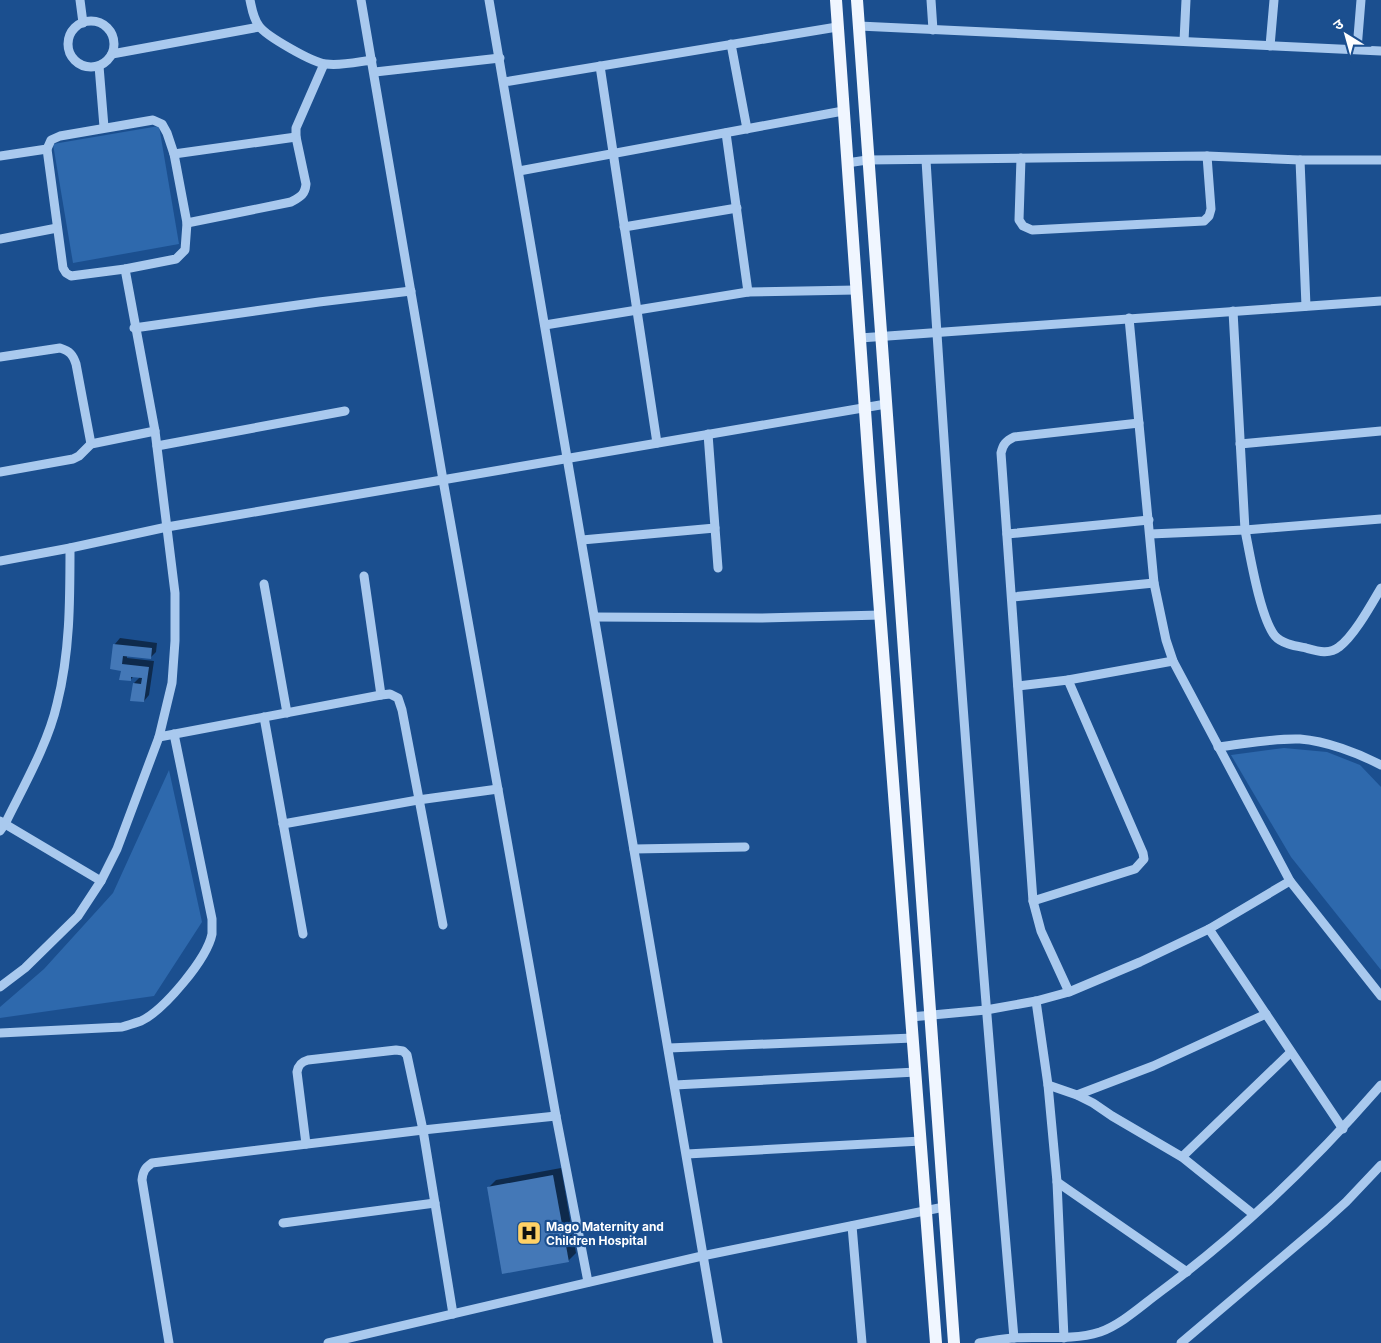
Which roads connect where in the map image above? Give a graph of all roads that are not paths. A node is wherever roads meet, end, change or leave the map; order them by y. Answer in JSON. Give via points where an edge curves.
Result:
{"nodes":[{"id":1,"x":80,"y":0,"type":"edge"},
{"id":2,"x":250,"y":0,"type":"edge"},
{"id":3,"x":361,"y":0,"type":"edge"},
{"id":4,"x":489,"y":0,"type":"edge"},
{"id":5,"x":836,"y":0,"type":"edge"},
{"id":6,"x":857,"y":0,"type":"edge"},
{"id":7,"x":931,"y":0,"type":"edge"},
{"id":8,"x":1186,"y":0,"type":"edge"},
{"id":9,"x":1274,"y":0,"type":"edge"},
{"id":10,"x":1362,"y":0,"type":"edge"},
{"id":11,"x":83,"y":23,"type":"junction"},
{"id":12,"x":859,"y":26,"type":"junction"},
{"id":13,"x":259,"y":27,"type":"junction"},
{"id":14,"x":837,"y":27,"type":"junction"},
{"id":15,"x":933,"y":30,"type":"junction"},
{"id":16,"x":1184,"y":41,"type":"junction"},
{"id":17,"x":731,"y":44,"type":"junction"},
{"id":18,"x":1270,"y":46,"type":"junction"},
{"id":19,"x":1357,"y":49,"type":"junction"},
{"id":20,"x":1381,"y":51,"type":"edge"},
{"id":21,"x":112,"y":54,"type":"junction"},
{"id":22,"x":500,"y":58,"type":"junction"},
{"id":23,"x":372,"y":60,"type":"junction"},
{"id":24,"x":324,"y":64,"type":"junction"},
{"id":25,"x":99,"y":66,"type":"junction"},
{"id":26,"x":600,"y":66,"type":"junction"},
{"id":27,"x":375,"y":72,"type":"junction"},
{"id":28,"x":504,"y":82,"type":"junction"},
{"id":29,"x":844,"y":111,"type":"junction"},
{"id":30,"x":104,"y":127,"type":"junction"},
{"id":31,"x":747,"y":129,"type":"junction"},
{"id":32,"x":726,"y":133,"type":"junction"},
{"id":33,"x":296,"y":137,"type":"junction"},
{"id":34,"x":47,"y":149,"type":"junction"},
{"id":35,"x":174,"y":154,"type":"junction"},
{"id":36,"x":613,"y":154,"type":"junction"},
{"id":37,"x":0,"y":156,"type":"edge"},
{"id":38,"x":1207,"y":156,"type":"junction"},
{"id":39,"x":1021,"y":158,"type":"junction"},
{"id":40,"x":868,"y":160,"type":"junction"},
{"id":41,"x":926,"y":160,"type":"junction"},
{"id":42,"x":1300,"y":160,"type":"junction"},
{"id":43,"x":1381,"y":160,"type":"edge"},
{"id":44,"x":847,"y":163,"type":"junction"},
{"id":45,"x":519,"y":171,"type":"junction"},
{"id":46,"x":736,"y":208,"type":"junction"},
{"id":47,"x":187,"y":223,"type":"junction"},
{"id":48,"x":624,"y":227,"type":"junction"},
{"id":49,"x":57,"y":228,"type":"junction"},
{"id":50,"x":0,"y":239,"type":"edge"},
{"id":51,"x":125,"y":269,"type":"junction"},
{"id":52,"x":856,"y":290,"type":"junction"},
{"id":53,"x":411,"y":291,"type":"junction"},
{"id":54,"x":748,"y":292,"type":"junction"},
{"id":55,"x":1381,"y":301,"type":"edge"},
{"id":56,"x":1306,"y":306,"type":"junction"},
{"id":57,"x":637,"y":310,"type":"junction"},
{"id":58,"x":1233,"y":311,"type":"junction"},
{"id":59,"x":1129,"y":318,"type":"junction"},
{"id":60,"x":546,"y":325,"type":"junction"},
{"id":61,"x":134,"y":328,"type":"junction"},
{"id":62,"x":936,"y":332,"type":"junction"},
{"id":63,"x":881,"y":336,"type":"junction"},
{"id":64,"x":860,"y":338,"type":"junction"},
{"id":65,"x":0,"y":357,"type":"edge"},
{"id":66,"x":886,"y":404,"type":"junction"},
{"id":67,"x":865,"y":408,"type":"junction"},
{"id":68,"x":345,"y":411,"type":"dead end"},
{"id":69,"x":1139,"y":423,"type":"junction"},
{"id":70,"x":155,"y":431,"type":"junction"},
{"id":71,"x":1381,"y":432,"type":"edge"},
{"id":72,"x":708,"y":434,"type":"junction"},
{"id":73,"x":658,"y":443,"type":"junction"},
{"id":74,"x":90,"y":444,"type":"junction"},
{"id":75,"x":1240,"y":444,"type":"junction"},
{"id":76,"x":157,"y":446,"type":"junction"},
{"id":77,"x":568,"y":458,"type":"junction"},
{"id":78,"x":0,"y":472,"type":"edge"},
{"id":79,"x":443,"y":480,"type":"junction"},
{"id":80,"x":1381,"y":519,"type":"edge"},
{"id":81,"x":1149,"y":520,"type":"junction"},
{"id":82,"x":167,"y":527,"type":"junction"},
{"id":83,"x":715,"y":528,"type":"junction"},
{"id":84,"x":1245,"y":530,"type":"junction"},
{"id":85,"x":1008,"y":534,"type":"junction"},
{"id":86,"x":1150,"y":534,"type":"junction"},
{"id":87,"x":582,"y":540,"type":"junction"},
{"id":88,"x":70,"y":548,"type":"junction"},
{"id":89,"x":0,"y":560,"type":"edge"},
{"id":90,"x":718,"y":568,"type":"dead end"},
{"id":91,"x":364,"y":576,"type":"dead end"},
{"id":92,"x":1154,"y":583,"type":"junction"},
{"id":93,"x":264,"y":584,"type":"dead end"},
{"id":94,"x":1381,"y":588,"type":"edge"},
{"id":95,"x":1012,"y":597,"type":"junction"},
{"id":96,"x":881,"y":616,"type":"junction"},
{"id":97,"x":595,"y":617,"type":"junction"},
{"id":98,"x":1173,"y":661,"type":"junction"},
{"id":99,"x":1068,"y":680,"type":"junction"},
{"id":100,"x":1018,"y":686,"type":"junction"},
{"id":101,"x":381,"y":695,"type":"junction"},
{"id":102,"x":287,"y":713,"type":"junction"},
{"id":103,"x":264,"y":717,"type":"junction"},
{"id":104,"x":174,"y":734,"type":"junction"},
{"id":105,"x":159,"y":737,"type":"junction"},
{"id":106,"x":1218,"y":747,"type":"junction"},
{"id":107,"x":1381,"y":764,"type":"edge"},
{"id":108,"x":498,"y":789,"type":"junction"},
{"id":109,"x":418,"y":800,"type":"junction"},
{"id":110,"x":283,"y":824,"type":"junction"},
{"id":111,"x":2,"y":825,"type":"edge"},
{"id":112,"x":745,"y":847,"type":"dead end"},
{"id":113,"x":634,"y":849,"type":"junction"},
{"id":114,"x":101,"y":881,"type":"junction"},
{"id":115,"x":1290,"y":881,"type":"junction"},
{"id":116,"x":1033,"y":901,"type":"junction"},
{"id":117,"x":443,"y":925,"type":"dead end"},
{"id":118,"x":1209,"y":928,"type":"junction"},
{"id":119,"x":303,"y":934,"type":"dead end"},
{"id":120,"x":0,"y":987,"type":"edge"},
{"id":121,"x":1069,"y":992,"type":"junction"},
{"id":122,"x":1381,"y":996,"type":"edge"},
{"id":123,"x":1036,"y":1001,"type":"junction"},
{"id":124,"x":986,"y":1010,"type":"junction"},
{"id":125,"x":930,"y":1014,"type":"junction"},
{"id":126,"x":1266,"y":1014,"type":"junction"},
{"id":127,"x":912,"y":1017,"type":"junction"},
{"id":128,"x":0,"y":1033,"type":"edge"},
{"id":129,"x":913,"y":1038,"type":"junction"},
{"id":130,"x":669,"y":1048,"type":"junction"},
{"id":131,"x":1291,"y":1052,"type":"junction"},
{"id":132,"x":916,"y":1072,"type":"junction"},
{"id":133,"x":675,"y":1085,"type":"junction"},
{"id":134,"x":1048,"y":1085,"type":"junction"},
{"id":135,"x":1381,"y":1085,"type":"edge"},
{"id":136,"x":1077,"y":1095,"type":"junction"},
{"id":137,"x":556,"y":1116,"type":"junction"},
{"id":138,"x":1342,"y":1129,"type":"junction"},
{"id":139,"x":423,"y":1130,"type":"junction"},
{"id":140,"x":921,"y":1141,"type":"junction"},
{"id":141,"x":306,"y":1144,"type":"junction"},
{"id":142,"x":687,"y":1154,"type":"junction"},
{"id":143,"x":1182,"y":1157,"type":"junction"},
{"id":144,"x":1381,"y":1165,"type":"edge"},
{"id":145,"x":1057,"y":1182,"type":"junction"},
{"id":146,"x":435,"y":1204,"type":"junction"},
{"id":147,"x":944,"y":1207,"type":"junction"},
{"id":148,"x":926,"y":1210,"type":"junction"},
{"id":149,"x":1254,"y":1214,"type":"junction"},
{"id":150,"x":284,"y":1223,"type":"dead end"},
{"id":151,"x":852,"y":1226,"type":"junction"},
{"id":152,"x":702,"y":1256,"type":"junction"},
{"id":153,"x":1187,"y":1272,"type":"junction"},
{"id":154,"x":588,"y":1282,"type":"junction"},
{"id":155,"x":453,"y":1314,"type":"junction"},
{"id":156,"x":1014,"y":1338,"type":"junction"},
{"id":157,"x":1064,"y":1338,"type":"junction"},
{"id":158,"x":168,"y":1343,"type":"edge"},
{"id":159,"x":328,"y":1343,"type":"edge"},
{"id":160,"x":718,"y":1343,"type":"edge"},
{"id":161,"x":862,"y":1343,"type":"edge"},
{"id":162,"x":936,"y":1343,"type":"edge"},
{"id":163,"x":954,"y":1343,"type":"edge"},
{"id":164,"x":979,"y":1343,"type":"edge"},
{"id":165,"x":1181,"y":1343,"type":"edge"}],
"edges":[{"from":1,"to":11,"type":"street"},
{"from":2,"to":13,"type":"street"},
{"from":3,"to":23,"type":"street"},
{"from":4,"to":22,"type":"street"},
{"from":5,"to":14,"type":"main road"},
{"from":6,"to":12,"type":"main road"},
{"from":7,"to":15,"type":"street"},
{"from":8,"to":16,"type":"street"},
{"from":9,"to":18,"type":"street"},
{"from":10,"to":19,"type":"street"},
{"from":11,"to":21,"type":"street","via":[[92,21],[108,29],[114,45]]},
{"from":11,"to":25,"type":"street","via":[[70,35],[69,52],[81,65]]},
{"from":12,"to":15,"type":"street"},
{"from":12,"to":40,"type":"main road"},
{"from":13,"to":21,"type":"street"},
{"from":13,"to":24,"type":"street","via":[[304,56]]},
{"from":14,"to":17,"type":"street"},
{"from":14,"to":29,"type":"main road"},
{"from":15,"to":16,"type":"street"},
{"from":16,"to":18,"type":"street"},
{"from":17,"to":26,"type":"street"},
{"from":17,"to":31,"type":"street"},
{"from":18,"to":19,"type":"street"},
{"from":19,"to":20,"type":"street"},
{"from":21,"to":25,"type":"street"},
{"from":22,"to":27,"type":"street"},
{"from":22,"to":28,"type":"street"},
{"from":23,"to":24,"type":"street"},
{"from":23,"to":27,"type":"street"},
{"from":24,"to":33,"type":"street","via":[[296,128]]},
{"from":25,"to":30,"type":"street"},
{"from":26,"to":28,"type":"street"},
{"from":26,"to":36,"type":"street"},
{"from":27,"to":53,"type":"street"},
{"from":28,"to":45,"type":"street"},
{"from":29,"to":31,"type":"street"},
{"from":29,"to":44,"type":"main road"},
{"from":30,"to":34,"type":"street","via":[[60,136],[51,140]]},
{"from":30,"to":35,"type":"street","via":[[153,120],[168,132]]},
{"from":31,"to":32,"type":"street"},
{"from":32,"to":36,"type":"street"},
{"from":32,"to":46,"type":"street"},
{"from":33,"to":35,"type":"street"},
{"from":33,"to":47,"type":"street","via":[[306,184],[302,196],[291,202]]},
{"from":34,"to":37,"type":"street"},
{"from":34,"to":49,"type":"street"},
{"from":35,"to":47,"type":"street"},
{"from":36,"to":45,"type":"street"},
{"from":36,"to":48,"type":"street"},
{"from":38,"to":39,"type":"street"},
{"from":38,"to":39,"type":"street","via":[[1211,209],[1204,222],[1032,230],[1019,220]]},
{"from":38,"to":42,"type":"street"},
{"from":39,"to":41,"type":"street"},
{"from":40,"to":41,"type":"street"},
{"from":40,"to":44,"type":"street"},
{"from":40,"to":63,"type":"main road"},
{"from":41,"to":62,"type":"street"},
{"from":42,"to":43,"type":"street"},
{"from":42,"to":56,"type":"street"},
{"from":44,"to":52,"type":"main road"},
{"from":45,"to":60,"type":"street"},
{"from":46,"to":48,"type":"street"},
{"from":46,"to":54,"type":"street"},
{"from":47,"to":51,"type":"street","via":[[185,250],[181,255]]},
{"from":48,"to":57,"type":"street"},
{"from":49,"to":50,"type":"street"},
{"from":49,"to":51,"type":"street","via":[[66,273],[72,276]]},
{"from":51,"to":61,"type":"street"},
{"from":52,"to":54,"type":"street"},
{"from":52,"to":64,"type":"main road"},
{"from":53,"to":61,"type":"street"},
{"from":53,"to":79,"type":"street"},
{"from":54,"to":57,"type":"street"},
{"from":55,"to":56,"type":"street"},
{"from":56,"to":58,"type":"street"},
{"from":57,"to":60,"type":"street"},
{"from":57,"to":73,"type":"street"},
{"from":58,"to":59,"type":"street"},
{"from":58,"to":75,"type":"street"},
{"from":59,"to":62,"type":"street"},
{"from":59,"to":69,"type":"street"},
{"from":60,"to":77,"type":"street"},
{"from":61,"to":70,"type":"street"},
{"from":62,"to":63,"type":"street"},
{"from":62,"to":124,"type":"street"},
{"from":63,"to":64,"type":"street"},
{"from":63,"to":66,"type":"main road"},
{"from":64,"to":67,"type":"main road"},
{"from":65,"to":74,"type":"street","via":[[60,348],[67,350],[76,364]]},
{"from":66,"to":67,"type":"street"},
{"from":66,"to":125,"type":"main road"},
{"from":67,"to":72,"type":"street"},
{"from":67,"to":96,"type":"main road"},
{"from":68,"to":76,"type":"street"},
{"from":69,"to":81,"type":"street"},
{"from":69,"to":85,"type":"street","via":[[1014,437],[1006,441],[1002,453]]},
{"from":70,"to":74,"type":"street"},
{"from":70,"to":76,"type":"street"},
{"from":71,"to":75,"type":"street"},
{"from":72,"to":73,"type":"street"},
{"from":72,"to":83,"type":"street"},
{"from":73,"to":77,"type":"street"},
{"from":74,"to":78,"type":"street","via":[[73,459]]},
{"from":75,"to":84,"type":"street"},
{"from":76,"to":82,"type":"street"},
{"from":77,"to":79,"type":"street"},
{"from":77,"to":87,"type":"street"},
{"from":79,"to":82,"type":"street"},
{"from":79,"to":108,"type":"street"},
{"from":80,"to":84,"type":"street"},
{"from":81,"to":85,"type":"street"},
{"from":81,"to":86,"type":"street"},
{"from":82,"to":88,"type":"street"},
{"from":82,"to":105,"type":"street","via":[[175,593],[175,641],[172,683]]},
{"from":83,"to":87,"type":"street"},
{"from":83,"to":90,"type":"street"},
{"from":84,"to":86,"type":"street"},
{"from":84,"to":94,"type":"street","via":[[1268,625],[1276,637],[1288,644],[1328,652],[1339,647]]},
{"from":85,"to":95,"type":"street"},
{"from":86,"to":92,"type":"street"},
{"from":87,"to":97,"type":"street"},
{"from":88,"to":89,"type":"street"},
{"from":88,"to":111,"type":"street","via":[[69,623],[57,706],[39,753]]},
{"from":91,"to":101,"type":"street"},
{"from":92,"to":95,"type":"street"},
{"from":92,"to":98,"type":"street"},
{"from":93,"to":102,"type":"street"},
{"from":95,"to":100,"type":"street"},
{"from":96,"to":97,"type":"street"},
{"from":96,"to":127,"type":"main road"},
{"from":97,"to":113,"type":"street"},
{"from":98,"to":99,"type":"street"},
{"from":98,"to":106,"type":"street"},
{"from":99,"to":100,"type":"street"},
{"from":99,"to":116,"type":"street","via":[[1144,859],[1135,869]]},
{"from":100,"to":116,"type":"street"},
{"from":101,"to":102,"type":"street"},
{"from":101,"to":109,"type":"street","via":[[390,694],[398,698]]},
{"from":102,"to":103,"type":"street"},
{"from":103,"to":104,"type":"street"},
{"from":103,"to":110,"type":"street"},
{"from":104,"to":105,"type":"street"},
{"from":104,"to":128,"type":"street","via":[[212,919],[212,935],[206,949],[166,1003],[140,1021],[122,1026]]},
{"from":105,"to":114,"type":"street"},
{"from":106,"to":107,"type":"street","via":[[1300,739],[1360,753]]},
{"from":106,"to":115,"type":"street"},
{"from":108,"to":109,"type":"street"},
{"from":108,"to":137,"type":"street"},
{"from":109,"to":110,"type":"street"},
{"from":109,"to":117,"type":"street"},
{"from":110,"to":119,"type":"street"},
{"from":111,"to":114,"type":"street"},
{"from":112,"to":113,"type":"street"},
{"from":113,"to":130,"type":"street"},
{"from":114,"to":120,"type":"street","via":[[78,916]]},
{"from":115,"to":118,"type":"street"},
{"from":115,"to":122,"type":"street"},
{"from":116,"to":121,"type":"street","via":[[1041,931]]},
{"from":118,"to":121,"type":"street"},
{"from":118,"to":126,"type":"street"},
{"from":121,"to":123,"type":"street"},
{"from":123,"to":124,"type":"street"},
{"from":123,"to":134,"type":"street"},
{"from":124,"to":125,"type":"street"},
{"from":124,"to":156,"type":"street"},
{"from":125,"to":127,"type":"street"},
{"from":125,"to":147,"type":"main road"},
{"from":126,"to":131,"type":"street"},
{"from":126,"to":136,"type":"street","via":[[1153,1066]]},
{"from":127,"to":129,"type":"main road"},
{"from":129,"to":130,"type":"street"},
{"from":129,"to":132,"type":"main road"},
{"from":130,"to":133,"type":"street"},
{"from":131,"to":138,"type":"street"},
{"from":131,"to":143,"type":"street"},
{"from":132,"to":133,"type":"street"},
{"from":132,"to":140,"type":"main road"},
{"from":133,"to":142,"type":"street"},
{"from":134,"to":136,"type":"street"},
{"from":134,"to":145,"type":"street"},
{"from":135,"to":138,"type":"street"},
{"from":136,"to":143,"type":"street"},
{"from":137,"to":139,"type":"street"},
{"from":137,"to":154,"type":"street"},
{"from":138,"to":149,"type":"street"},
{"from":139,"to":141,"type":"street"},
{"from":139,"to":141,"type":"street","via":[[409,1062],[403,1051],[308,1060],[301,1062],[297,1072]]},
{"from":139,"to":146,"type":"street"},
{"from":140,"to":142,"type":"street"},
{"from":140,"to":148,"type":"main road"},
{"from":141,"to":158,"type":"street","via":[[152,1163],[142,1172]]},
{"from":142,"to":152,"type":"street"},
{"from":143,"to":149,"type":"street"},
{"from":144,"to":165,"type":"street","via":[[1325,1222]]},
{"from":145,"to":153,"type":"street"},
{"from":145,"to":157,"type":"street"},
{"from":146,"to":150,"type":"street"},
{"from":146,"to":155,"type":"street"},
{"from":147,"to":148,"type":"street"},
{"from":147,"to":163,"type":"main road"},
{"from":148,"to":151,"type":"street"},
{"from":148,"to":162,"type":"main road"},
{"from":149,"to":153,"type":"street"},
{"from":151,"to":152,"type":"street"},
{"from":151,"to":161,"type":"street"},
{"from":152,"to":154,"type":"street"},
{"from":152,"to":160,"type":"street"},
{"from":153,"to":157,"type":"street","via":[[1102,1331]]},
{"from":154,"to":155,"type":"street"},
{"from":155,"to":159,"type":"street"},
{"from":156,"to":157,"type":"street"},
{"from":156,"to":164,"type":"street"}]}
